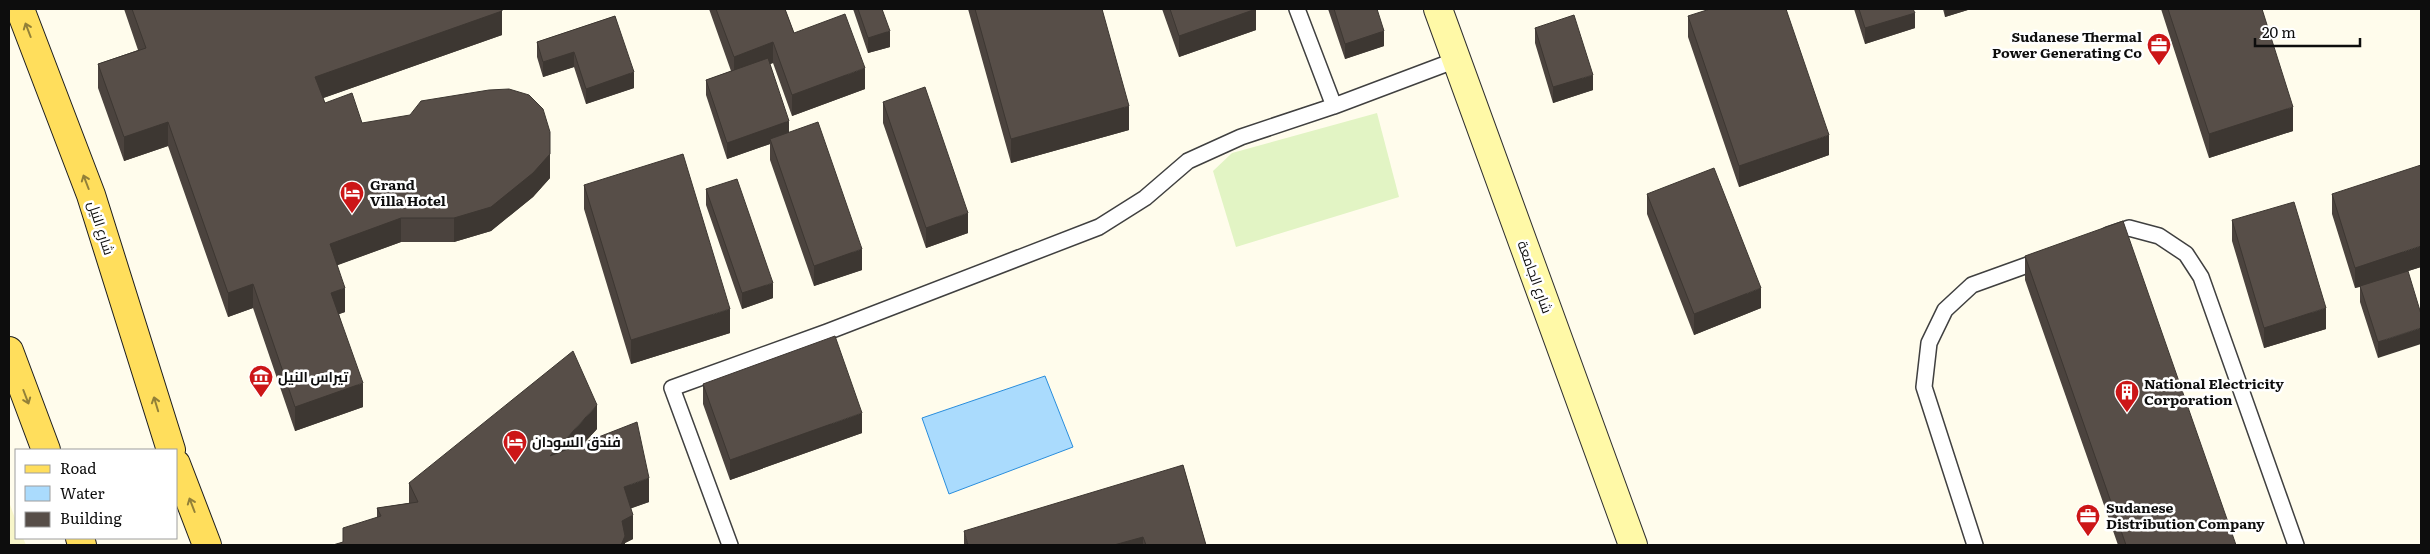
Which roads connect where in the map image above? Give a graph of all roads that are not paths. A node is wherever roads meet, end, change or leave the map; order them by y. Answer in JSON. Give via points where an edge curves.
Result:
{"nodes":[{"id":1,"x":20,"y":9,"type":"edge"},
{"id":2,"x":1298,"y":9,"type":"edge"},
{"id":3,"x":1438,"y":9,"type":"edge"},
{"id":4,"x":1456,"y":60,"type":"junction"},
{"id":5,"x":1334,"y":106,"type":"junction"},
{"id":6,"x":2092,"y":241,"type":"edge"},
{"id":7,"x":2055,"y":255,"type":"edge"},
{"id":8,"x":9,"y":352,"type":"edge"},
{"id":9,"x":46,"y":449,"type":"edge"},
{"id":10,"x":171,"y":449,"type":"edge"},
{"id":11,"x":178,"y":469,"type":"edge"},
{"id":12,"x":207,"y":545,"type":"edge"},
{"id":13,"x":730,"y":545,"type":"edge"},
{"id":14,"x":1633,"y":545,"type":"edge"},
{"id":15,"x":1975,"y":545,"type":"edge"},
{"id":16,"x":2296,"y":545,"type":"edge"}],
"edges":[{"from":10,"to":1,"type":"main road","name":"شارع النيل","one_way":true,"via":[[91,195]]},
{"from":2,"to":5,"type":"lane"},
{"from":3,"to":4,"type":"main road","name":"شارع الجامعة"},
{"from":4,"to":5,"type":"lane"},
{"from":4,"to":14,"type":"main road","name":"شارع الجامعة"},
{"from":5,"to":13,"type":"lane","via":[[1240,137],[1188,161],[1145,198],[1099,227],[672,388]]},
{"from":6,"to":16,"type":"lane","via":[[2129,228],[2159,236],[2186,254],[2201,277]]},
{"from":7,"to":15,"type":"lane","via":[[1972,285],[1945,310],[1929,344],[1924,387]]},
{"from":8,"to":9,"type":"main road","one_way":true},
{"from":12,"to":11,"type":"main road","one_way":true}]}
